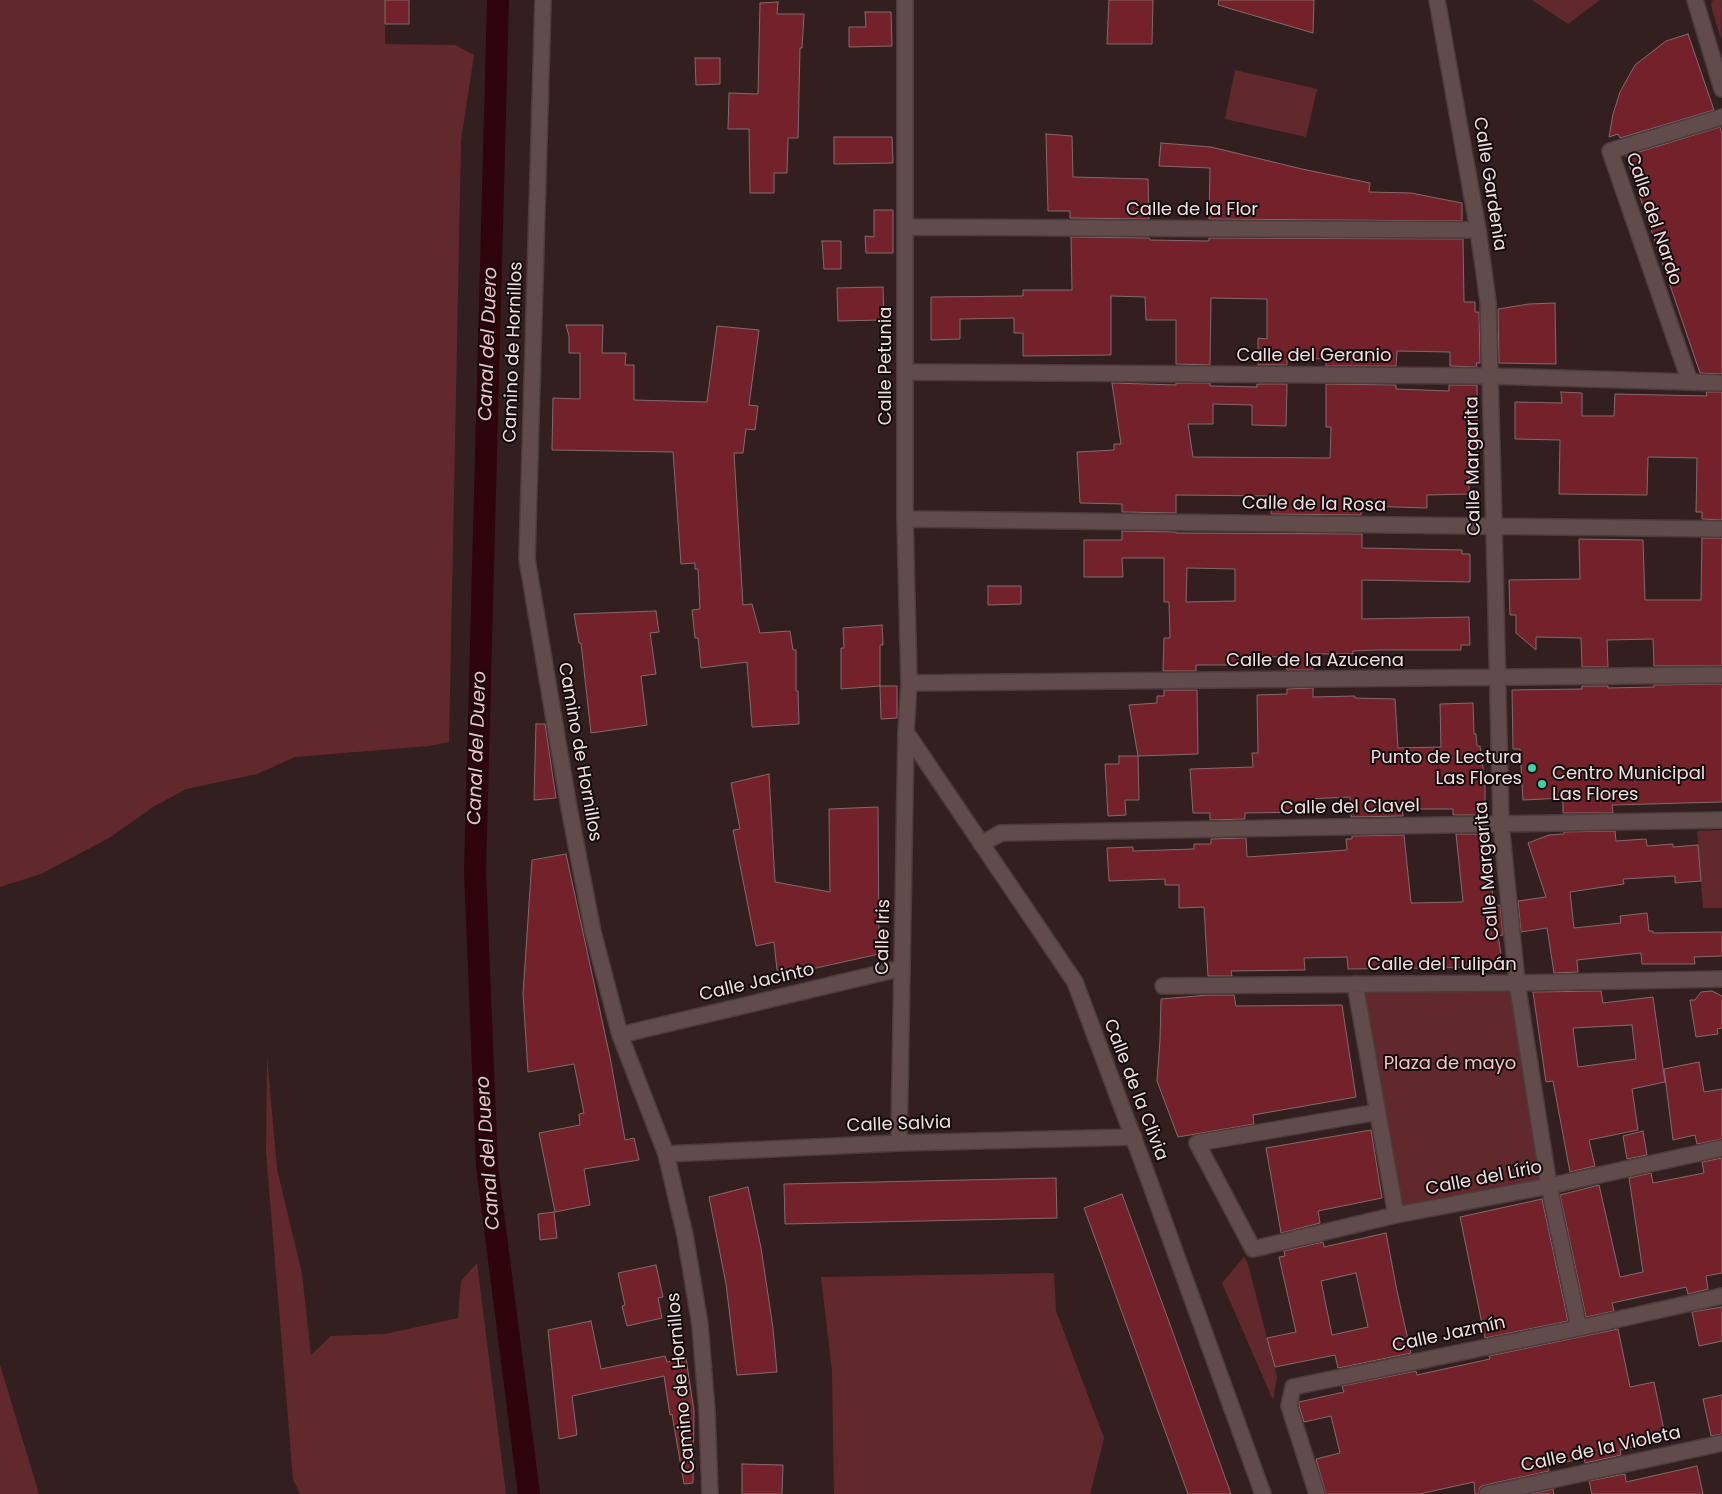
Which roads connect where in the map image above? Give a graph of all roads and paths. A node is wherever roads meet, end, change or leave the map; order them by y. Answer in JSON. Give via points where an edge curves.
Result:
{"nodes":[{"id":1,"x":543,"y":0,"type":"edge"},
{"id":2,"x":905,"y":0,"type":"edge"},
{"id":3,"x":1437,"y":0,"type":"edge"},
{"id":4,"x":1695,"y":0,"type":"edge"},
{"id":5,"x":1722,"y":89,"type":"edge"},
{"id":6,"x":1722,"y":117,"type":"edge"},
{"id":7,"x":905,"y":227,"type":"junction"},
{"id":8,"x":1478,"y":230,"type":"junction"},
{"id":9,"x":905,"y":372,"type":"junction"},
{"id":10,"x":1490,"y":376,"type":"junction"},
{"id":11,"x":1690,"y":382,"type":"junction"},
{"id":12,"x":1722,"y":383,"type":"edge"},
{"id":13,"x":905,"y":519,"type":"junction"},
{"id":14,"x":1494,"y":526,"type":"junction"},
{"id":15,"x":1722,"y":529,"type":"edge"},
{"id":16,"x":1722,"y":675,"type":"edge"},
{"id":17,"x":1497,"y":678,"type":"junction"},
{"id":18,"x":909,"y":683,"type":"junction"},
{"id":19,"x":906,"y":732,"type":"junction"},
{"id":20,"x":1722,"y":820,"type":"edge"},
{"id":21,"x":1501,"y":824,"type":"junction"},
{"id":22,"x":981,"y":844,"type":"junction"},
{"id":23,"x":902,"y":968,"type":"junction"},
{"id":24,"x":1722,"y":979,"type":"edge"},
{"id":25,"x":1516,"y":983,"type":"junction"},
{"id":26,"x":1356,"y":984,"type":"junction"},
{"id":27,"x":1163,"y":986,"type":"dead end"},
{"id":28,"x":620,"y":1035,"type":"junction"},
{"id":29,"x":1378,"y":1112,"type":"junction"},
{"id":30,"x":1134,"y":1137,"type":"junction"},
{"id":31,"x":899,"y":1143,"type":"junction"},
{"id":32,"x":1722,"y":1148,"type":"edge"},
{"id":33,"x":666,"y":1154,"type":"junction"},
{"id":34,"x":1549,"y":1186,"type":"junction"},
{"id":35,"x":1396,"y":1215,"type":"junction"},
{"id":36,"x":1722,"y":1296,"type":"edge"},
{"id":37,"x":1579,"y":1328,"type":"junction"},
{"id":38,"x":1722,"y":1443,"type":"edge"},
{"id":39,"x":710,"y":1494,"type":"edge"},
{"id":40,"x":1263,"y":1494,"type":"edge"},
{"id":41,"x":1317,"y":1494,"type":"edge"},
{"id":42,"x":1487,"y":1494,"type":"edge"}],
"edges":[{"from":1,"to":28,"type":"street","name":"Camino de Hornillos","via":[[527,559],[587,903]]},
{"from":2,"to":7,"type":"street","name":"Calle Petunia"},
{"from":3,"to":8,"type":"street","name":"Calle Gardenia"},
{"from":4,"to":5,"type":"street"},
{"from":6,"to":11,"type":"street","name":"Calle del Nardo","via":[[1610,151]]},
{"from":7,"to":8,"type":"street","name":"Calle de la Flor"},
{"from":7,"to":9,"type":"street","name":"Calle Petunia"},
{"from":8,"to":10,"type":"street","name":"Calle Gardenia","via":[[1488,301]]},
{"from":9,"to":10,"type":"street","name":"Calle del Geranio"},
{"from":9,"to":13,"type":"street","name":"Calle Petunia"},
{"from":10,"to":11,"type":"street","name":"Calle del Geranio"},
{"from":10,"to":14,"type":"street","name":"Calle Margarita"},
{"from":11,"to":12,"type":"street","name":"Calle del Geranio"},
{"from":13,"to":14,"type":"street","name":"Calle de la Rosa"},
{"from":13,"to":18,"type":"street","name":"Calle Petunia"},
{"from":14,"to":15,"type":"street","name":"Calle de la Rosa"},
{"from":14,"to":17,"type":"street","name":"Calle Margarita"},
{"from":16,"to":17,"type":"street","name":"Calle de la Azucena"},
{"from":17,"to":18,"type":"street","name":"Calle de la Azucena"},
{"from":17,"to":21,"type":"street","name":"Calle Margarita"},
{"from":18,"to":19,"type":"street","name":"Calle Petunia"},
{"from":19,"to":22,"type":"street","name":"Calle de la Clivia"},
{"from":19,"to":23,"type":"street","name":"Calle Iris"},
{"from":20,"to":21,"type":"street","name":"Calle del Clavel"},
{"from":21,"to":22,"type":"street","name":"Calle del Clavel","via":[[1001,833]]},
{"from":21,"to":25,"type":"street","name":"Calle Margarita"},
{"from":22,"to":30,"type":"street","name":"Calle de la Clivia","via":[[1075,982]]},
{"from":23,"to":28,"type":"street","name":"Calle Jacinto"},
{"from":23,"to":31,"type":"street","name":"Calle Iris"},
{"from":24,"to":25,"type":"street","name":"Calle del Tulipán"},
{"from":25,"to":26,"type":"street","name":"Calle del Tulipán"},
{"from":25,"to":34,"type":"street","name":"Calle Margarita"},
{"from":26,"to":27,"type":"street","name":"Calle del Tulipán"},
{"from":26,"to":29,"type":"street"},
{"from":28,"to":33,"type":"street","name":"Camino de Hornillos"},
{"from":29,"to":35,"type":"street"},
{"from":29,"to":35,"type":"street","name":"Calle del Lírio","via":[[1197,1143],[1253,1249]]},
{"from":30,"to":31,"type":"street","name":"Calle Salvia"},
{"from":30,"to":40,"type":"street","name":"Calle de la Clivia"},
{"from":31,"to":33,"type":"street","name":"Calle Salvia"},
{"from":32,"to":34,"type":"street","name":"Calle del Lírio"},
{"from":33,"to":39,"type":"street","name":"Camino de Hornillos","via":[[685,1235],[700,1326]]},
{"from":34,"to":35,"type":"street","name":"Calle del Lírio"},
{"from":34,"to":37,"type":"street","name":"Calle Margarita"},
{"from":36,"to":37,"type":"street","name":"Calle Jazmín"},
{"from":37,"to":41,"type":"street","name":"Calle Jazmín","via":[[1293,1387],[1289,1406]]},
{"from":38,"to":42,"type":"street","name":"Calle de la Violeta"}]}
